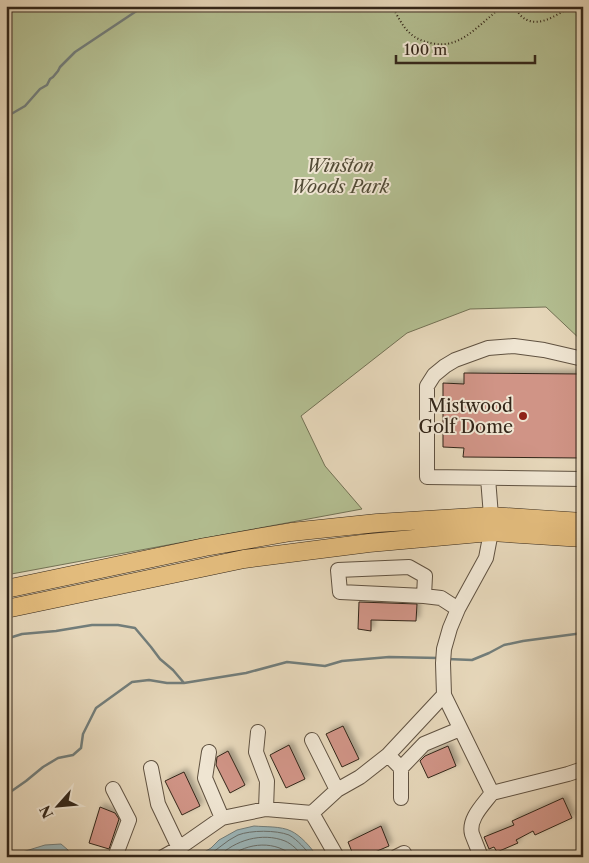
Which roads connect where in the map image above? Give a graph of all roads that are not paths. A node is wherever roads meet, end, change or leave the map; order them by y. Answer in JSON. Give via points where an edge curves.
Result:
{"nodes":[{"id":1,"x":583,"y":359,"type":"edge"},
{"id":2,"x":488,"y":478,"type":"junction"},
{"id":3,"x":583,"y":479,"type":"edge"},
{"id":4,"x":583,"y":522,"type":"edge"},
{"id":5,"x":491,"y":524,"type":"junction"},
{"id":6,"x":583,"y":538,"type":"edge"},
{"id":7,"x":6,"y":589,"type":"edge"},
{"id":8,"x":424,"y":596,"type":"junction"},
{"id":9,"x":6,"y":609,"type":"edge"},
{"id":10,"x":458,"y":609,"type":"junction"},
{"id":11,"x":444,"y":695,"type":"junction"},
{"id":12,"x":460,"y":729,"type":"junction"},
{"id":13,"x":258,"y":732,"type":"dead end"},
{"id":14,"x":312,"y":740,"type":"dead end"},
{"id":15,"x":209,"y":752,"type":"dead end"},
{"id":16,"x":388,"y":755,"type":"junction"},
{"id":17,"x":151,"y":768,"type":"dead end"},
{"id":18,"x":401,"y":768,"type":"junction"},
{"id":19,"x":583,"y":768,"type":"edge"},
{"id":20,"x":113,"y":790,"type":"dead end"},
{"id":21,"x":337,"y":790,"type":"junction"},
{"id":22,"x":492,"y":793,"type":"junction"},
{"id":23,"x":401,"y":798,"type":"dead end"},
{"id":24,"x":266,"y":809,"type":"junction"},
{"id":25,"x":312,"y":813,"type":"junction"},
{"id":26,"x":222,"y":818,"type":"junction"},
{"id":27,"x":179,"y":848,"type":"junction"},
{"id":28,"x":119,"y":854,"type":"edge"},
{"id":29,"x":163,"y":857,"type":"edge"},
{"id":30,"x":337,"y":857,"type":"edge"},
{"id":31,"x":481,"y":857,"type":"edge"}],
"edges":[{"from":1,"to":2,"type":"street","via":[[514,346],[488,348],[455,360],[434,375],[427,386],[427,477]]},
{"from":2,"to":3,"type":"street"},
{"from":2,"to":5,"type":"street"},
{"from":4,"to":5,"type":"main road"},
{"from":5,"to":6,"type":"main road"},
{"from":5,"to":7,"type":"main road","via":[[376,523],[291,532],[205,546]]},
{"from":5,"to":9,"type":"main road","via":[[403,540],[244,559]]},
{"from":5,"to":10,"type":"street","via":[[486,558]]},
{"from":8,"to":8,"type":"street","via":[[425,576],[409,567],[338,570],[340,592]]},
{"from":8,"to":10,"type":"street","via":[[441,598]]},
{"from":10,"to":11,"type":"street","via":[[444,649]]},
{"from":11,"to":12,"type":"street"},
{"from":11,"to":16,"type":"street"},
{"from":12,"to":18,"type":"street","via":[[424,744]]},
{"from":12,"to":22,"type":"street"},
{"from":13,"to":24,"type":"street","via":[[256,752],[267,781]]},
{"from":14,"to":21,"type":"street"},
{"from":15,"to":26,"type":"street","via":[[205,778]]},
{"from":16,"to":18,"type":"street"},
{"from":16,"to":21,"type":"street"},
{"from":17,"to":27,"type":"street","via":[[158,804]]},
{"from":18,"to":23,"type":"street"},
{"from":19,"to":22,"type":"street"},
{"from":20,"to":28,"type":"street","via":[[129,820]]},
{"from":21,"to":25,"type":"street"},
{"from":22,"to":31,"type":"street","via":[[471,825]]},
{"from":24,"to":25,"type":"street"},
{"from":24,"to":26,"type":"street"},
{"from":25,"to":30,"type":"street"},
{"from":26,"to":27,"type":"street"},
{"from":27,"to":29,"type":"street"}]}
